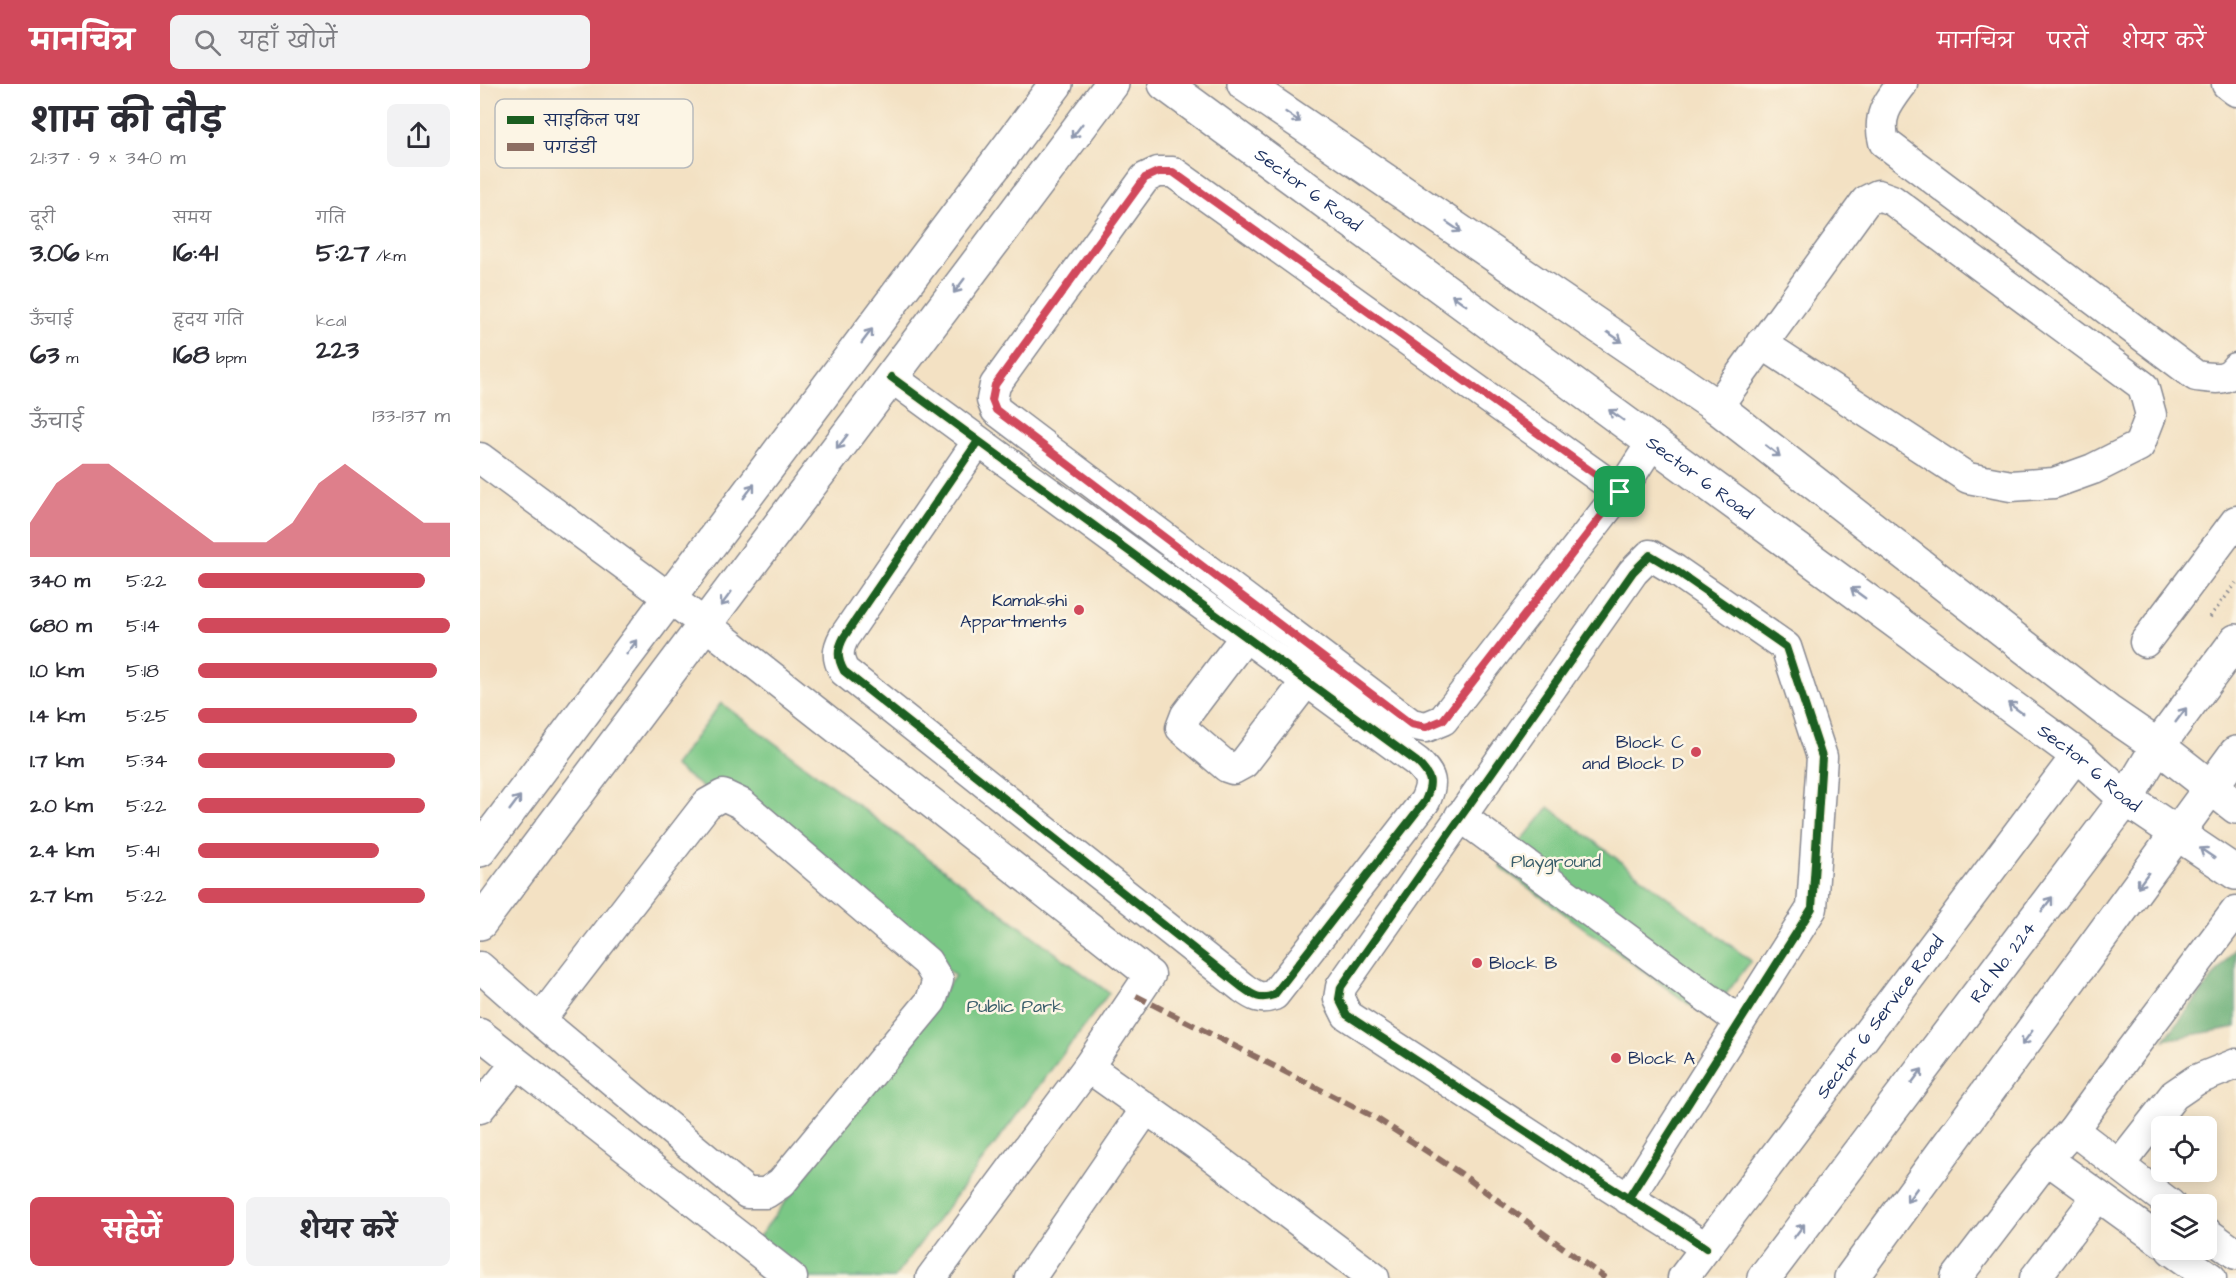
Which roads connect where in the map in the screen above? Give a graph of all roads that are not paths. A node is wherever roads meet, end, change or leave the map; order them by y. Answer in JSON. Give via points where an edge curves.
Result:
{"nodes":[{"id":1,"x":1056,"y":84,"type":"edge"},
{"id":2,"x":1112,"y":84,"type":"edge"},
{"id":3,"x":1165,"y":84,"type":"edge"},
{"id":4,"x":1244,"y":84,"type":"edge"},
{"id":5,"x":1902,"y":84,"type":"edge"},
{"id":6,"x":2227,"y":84,"type":"edge"},
{"id":7,"x":2236,"y":91,"type":"edge"},
{"id":8,"x":1761,"y":343,"type":"junction"},
{"id":9,"x":2236,"y":368,"type":"edge"},
{"id":10,"x":891,"y":377,"type":"junction"},
{"id":11,"x":1717,"y":406,"type":"junction"},
{"id":12,"x":978,"y":441,"type":"junction"},
{"id":13,"x":1653,"y":441,"type":"junction"},
{"id":14,"x":480,"y":458,"type":"edge"},
{"id":15,"x":1620,"y":492,"type":"junction"},
{"id":16,"x":2236,"y":521,"type":"edge"},
{"id":17,"x":669,"y":598,"type":"junction"},
{"id":18,"x":706,"y":625,"type":"junction"},
{"id":19,"x":1245,"y":637,"type":"junction"},
{"id":20,"x":2236,"y":641,"type":"edge"},
{"id":21,"x":2145,"y":642,"type":"dead end"},
{"id":22,"x":1306,"y":682,"type":"junction"},
{"id":23,"x":2158,"y":746,"type":"junction"},
{"id":24,"x":2236,"y":753,"type":"edge"},
{"id":25,"x":2077,"y":755,"type":"junction"},
{"id":26,"x":2211,"y":787,"type":"junction"},
{"id":27,"x":2127,"y":799,"type":"junction"},
{"id":28,"x":2236,"y":807,"type":"edge"},
{"id":29,"x":1461,"y":816,"type":"junction"},
{"id":30,"x":2178,"y":833,"type":"junction"},
{"id":31,"x":480,"y":850,"type":"edge"},
{"id":32,"x":2236,"y":873,"type":"edge"},
{"id":33,"x":2236,"y":911,"type":"edge"},
{"id":34,"x":480,"y":922,"type":"edge"},
{"id":35,"x":480,"y":967,"type":"edge"},
{"id":36,"x":540,"y":1020,"type":"junction"},
{"id":37,"x":1739,"y":1021,"type":"junction"},
{"id":38,"x":480,"y":1034,"type":"edge"},
{"id":39,"x":516,"y":1064,"type":"junction"},
{"id":40,"x":2236,"y":1064,"type":"edge"},
{"id":41,"x":1088,"y":1067,"type":"junction"},
{"id":42,"x":480,"y":1108,"type":"edge"},
{"id":43,"x":1146,"y":1109,"type":"junction"},
{"id":44,"x":2073,"y":1130,"type":"junction"},
{"id":45,"x":2047,"y":1159,"type":"junction"},
{"id":46,"x":2119,"y":1165,"type":"junction"},
{"id":47,"x":2157,"y":1194,"type":"edge"},
{"id":48,"x":2098,"y":1196,"type":"junction"},
{"id":49,"x":1628,"y":1198,"type":"junction"},
{"id":50,"x":2151,"y":1234,"type":"edge"},
{"id":51,"x":2217,"y":1240,"type":"edge"},
{"id":52,"x":1706,"y":1248,"type":"junction"},
{"id":53,"x":2236,"y":1254,"type":"edge"},
{"id":54,"x":2186,"y":1260,"type":"edge"},
{"id":55,"x":792,"y":1278,"type":"edge"},
{"id":56,"x":931,"y":1278,"type":"edge"},
{"id":57,"x":1030,"y":1278,"type":"edge"},
{"id":58,"x":1374,"y":1278,"type":"edge"},
{"id":59,"x":1683,"y":1278,"type":"edge"},
{"id":60,"x":1764,"y":1278,"type":"edge"},
{"id":61,"x":1851,"y":1278,"type":"edge"},
{"id":62,"x":1956,"y":1278,"type":"edge"},
{"id":63,"x":2035,"y":1278,"type":"edge"},
{"id":64,"x":2211,"y":1278,"type":"edge"}],
"edges":[{"from":17,"to":1,"type":"street","one_way":true},
{"from":2,"to":10,"type":"street","one_way":true},
{"from":13,"to":3,"type":"street","name":"Sector 6 Road","one_way":true},
{"from":4,"to":11,"type":"street","one_way":true},
{"from":5,"to":9,"type":"street","via":[[1885,107],[1880,128],[1884,142],[2196,376],[2217,379],[2230,375]]},
{"from":6,"to":7,"type":"street"},
{"from":8,"to":8,"type":"street","via":[[1866,201],[1878,195],[1892,200],[2143,386],[2151,415],[2139,446],[2054,483],[2011,486],[1968,478]]},
{"from":8,"to":11,"type":"street"},
{"from":10,"to":12,"type":"street"},
{"from":10,"to":18,"type":"street","one_way":true},
{"from":11,"to":23,"type":"street","one_way":true,"via":[[2107,711]]},
{"from":12,"to":19,"type":"street"},
{"from":12,"to":22,"type":"street","via":[[844,637],[838,647],[838,661],[844,671],[1206,959],[1255,996],[1265,998],[1274,995],[1389,848],[1425,801],[1431,785],[1427,772],[1417,762]]},
{"from":13,"to":15,"type":"street"},
{"from":25,"to":13,"type":"street","name":"Sector 6 Road","one_way":true},
{"from":14,"to":17,"type":"street"},
{"from":15,"to":15,"type":"street","via":[[1173,172],[1158,172],[1145,178],[995,385],[992,400],[996,410],[1411,724],[1426,727],[1443,720]]},
{"from":16,"to":21,"type":"street"},
{"from":17,"to":18,"type":"street"},
{"from":31,"to":17,"type":"street","one_way":true},
{"from":18,"to":34,"type":"street"},
{"from":18,"to":41,"type":"street","via":[[1150,975]]},
{"from":19,"to":22,"type":"street"},
{"from":19,"to":22,"type":"street","via":[[1181,728],[1227,767],[1233,769],[1244,763]]},
{"from":23,"to":20,"type":"street","name":"Rd. No. 224","one_way":true},
{"from":23,"to":26,"type":"street"},
{"from":23,"to":27,"type":"street","name":"Rd. No. 224"},
{"from":24,"to":26,"type":"street"},
{"from":25,"to":27,"type":"street","name":"Sector 6 Road"},
{"from":25,"to":52,"type":"street","name":"Sector 6 Service Road"},
{"from":26,"to":28,"type":"street"},
{"from":26,"to":30,"type":"street"},
{"from":27,"to":30,"type":"street","name":"Sector 6 Road"},
{"from":60,"to":27,"type":"street","name":"Rd. No. 224","one_way":true},
{"from":29,"to":37,"type":"street"},
{"from":29,"to":37,"type":"street","via":[[1633,572],[1650,555],[1786,647],[1822,757],[1812,908]]},
{"from":29,"to":49,"type":"street","via":[[1341,987],[1340,999],[1347,1015]]},
{"from":32,"to":30,"type":"street","name":"Sector 6 Road","one_way":true},
{"from":30,"to":61,"type":"street","one_way":true},
{"from":33,"to":44,"type":"street"},
{"from":35,"to":36,"type":"street"},
{"from":36,"to":36,"type":"street","via":[[708,804],[723,795],[742,804],[927,962],[938,980],[931,1001],[781,1183],[766,1193],[747,1193]]},
{"from":37,"to":49,"type":"street"},
{"from":38,"to":39,"type":"street"},
{"from":39,"to":42,"type":"street"},
{"from":39,"to":55,"type":"street"},
{"from":40,"to":46,"type":"street","via":[[2196,1080],[2174,1095]]},
{"from":41,"to":43,"type":"street"},
{"from":41,"to":56,"type":"street"},
{"from":43,"to":57,"type":"street"},
{"from":43,"to":58,"type":"street"},
{"from":44,"to":45,"type":"street"},
{"from":44,"to":46,"type":"street"},
{"from":45,"to":48,"type":"street"},
{"from":45,"to":62,"type":"street"},
{"from":46,"to":47,"type":"street"},
{"from":48,"to":50,"type":"street"},
{"from":48,"to":63,"type":"street"},
{"from":49,"to":52,"type":"street"},
{"from":51,"to":53,"type":"street"},
{"from":52,"to":59,"type":"street","name":"Sector 6 Service Road"},
{"from":54,"to":64,"type":"street"}]}
